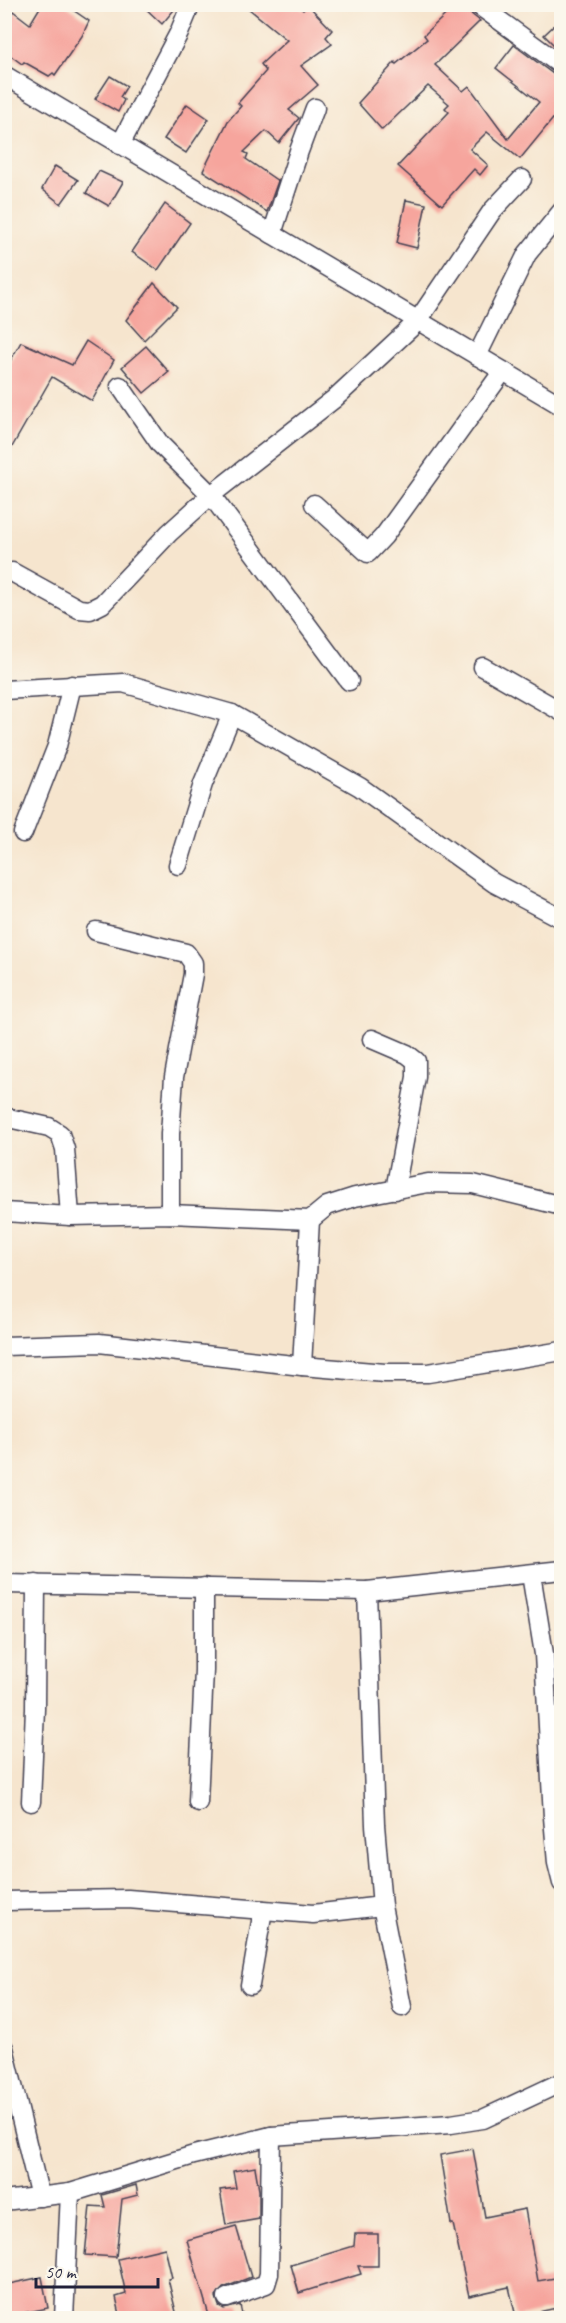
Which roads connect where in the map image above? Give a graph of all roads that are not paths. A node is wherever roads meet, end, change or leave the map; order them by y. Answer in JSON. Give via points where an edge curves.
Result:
{"nodes":[{"id":1,"x":191,"y":4,"type":"edge"},
{"id":2,"x":477,"y":4,"type":"edge"},
{"id":3,"x":561,"y":66,"type":"edge"},
{"id":4,"x":4,"y":75,"type":"edge"},
{"id":5,"x":315,"y":108,"type":"dead end"},
{"id":6,"x":120,"y":145,"type":"junction"},
{"id":7,"x":522,"y":178,"type":"dead end"},
{"id":8,"x":561,"y":211,"type":"edge"},
{"id":9,"x":272,"y":234,"type":"junction"},
{"id":10,"x":417,"y":322,"type":"junction"},
{"id":11,"x":477,"y":356,"type":"junction"},
{"id":12,"x":503,"y":371,"type":"junction"},
{"id":13,"x":120,"y":386,"type":"dead end"},
{"id":14,"x":561,"y":406,"type":"edge"},
{"id":15,"x":211,"y":495,"type":"junction"},
{"id":16,"x":314,"y":504,"type":"dead end"},
{"id":17,"x":12,"y":572,"type":"dead end"},
{"id":18,"x":483,"y":667,"type":"dead end"},
{"id":19,"x":349,"y":681,"type":"dead end"},
{"id":20,"x":72,"y":685,"type":"junction"},
{"id":21,"x":4,"y":690,"type":"edge"},
{"id":22,"x":561,"y":712,"type":"edge"},
{"id":23,"x":232,"y":714,"type":"junction"},
{"id":24,"x":23,"y":834,"type":"dead end"},
{"id":25,"x":178,"y":865,"type":"dead end"},
{"id":26,"x":561,"y":919,"type":"edge"},
{"id":27,"x":96,"y":932,"type":"dead end"},
{"id":28,"x":372,"y":1039,"type":"dead end"},
{"id":29,"x":4,"y":1117,"type":"edge"},
{"id":30,"x":394,"y":1190,"type":"junction"},
{"id":31,"x":561,"y":1206,"type":"edge"},
{"id":32,"x":4,"y":1212,"type":"edge"},
{"id":33,"x":170,"y":1214,"type":"junction"},
{"id":34,"x":70,"y":1216,"type":"junction"},
{"id":35,"x":310,"y":1220,"type":"junction"},
{"id":36,"x":4,"y":1346,"type":"edge"},
{"id":37,"x":561,"y":1351,"type":"edge"},
{"id":38,"x":302,"y":1366,"type":"junction"},
{"id":39,"x":561,"y":1570,"type":"edge"},
{"id":40,"x":531,"y":1574,"type":"junction"},
{"id":41,"x":4,"y":1584,"type":"edge"},
{"id":42,"x":36,"y":1584,"type":"junction"},
{"id":43,"x":204,"y":1587,"type":"junction"},
{"id":44,"x":368,"y":1591,"type":"junction"},
{"id":45,"x":31,"y":1802,"type":"dead end"},
{"id":46,"x":198,"y":1802,"type":"dead end"},
{"id":47,"x":561,"y":1883,"type":"edge"},
{"id":48,"x":4,"y":1901,"type":"edge"},
{"id":49,"x":382,"y":1906,"type":"junction"},
{"id":50,"x":263,"y":1910,"type":"junction"},
{"id":51,"x":250,"y":1985,"type":"dead end"},
{"id":52,"x":402,"y":2007,"type":"dead end"},
{"id":53,"x":4,"y":2048,"type":"edge"},
{"id":54,"x":561,"y":2082,"type":"edge"},
{"id":55,"x":271,"y":2136,"type":"junction"},
{"id":56,"x":70,"y":2193,"type":"junction"},
{"id":57,"x":40,"y":2197,"type":"junction"},
{"id":58,"x":4,"y":2201,"type":"edge"},
{"id":59,"x":227,"y":2298,"type":"dead end"},
{"id":60,"x":64,"y":2319,"type":"edge"}],
"edges":[{"from":1,"to":6,"type":"street"},
{"from":2,"to":3,"type":"street"},
{"from":4,"to":6,"type":"street"},
{"from":5,"to":9,"type":"street"},
{"from":6,"to":9,"type":"street"},
{"from":7,"to":10,"type":"street","via":[[492,211]]},
{"from":8,"to":11,"type":"street","via":[[527,254]]},
{"from":9,"to":10,"type":"street"},
{"from":10,"to":11,"type":"street"},
{"from":10,"to":15,"type":"street","via":[[334,399]]},
{"from":11,"to":12,"type":"street"},
{"from":12,"to":14,"type":"street"},
{"from":12,"to":16,"type":"street","via":[[368,553]]},
{"from":13,"to":15,"type":"street","via":[[160,444]]},
{"from":15,"to":17,"type":"street","via":[[102,604],[90,610],[79,609]]},
{"from":15,"to":19,"type":"street"},
{"from":18,"to":22,"type":"street"},
{"from":20,"to":21,"type":"street"},
{"from":20,"to":23,"type":"street","via":[[123,683]]},
{"from":20,"to":24,"type":"street","via":[[57,746]]},
{"from":23,"to":25,"type":"street","via":[[203,784]]},
{"from":23,"to":26,"type":"street","via":[[360,787],[494,883]]},
{"from":27,"to":33,"type":"street","via":[[186,953],[193,963],[174,1077]]},
{"from":28,"to":30,"type":"street","via":[[416,1061]]},
{"from":29,"to":34,"type":"street","via":[[48,1127],[60,1134]]},
{"from":30,"to":31,"type":"street","via":[[428,1184],[472,1184]]},
{"from":30,"to":35,"type":"street","via":[[327,1206]]},
{"from":32,"to":34,"type":"street"},
{"from":33,"to":34,"type":"street"},
{"from":33,"to":35,"type":"street"},
{"from":35,"to":38,"type":"street"},
{"from":36,"to":38,"type":"street","via":[[99,1343]]},
{"from":37,"to":38,"type":"street","via":[[428,1373]]},
{"from":39,"to":40,"type":"street"},
{"from":40,"to":44,"type":"street"},
{"from":40,"to":47,"type":"street","via":[[544,1654],[553,1817]]},
{"from":41,"to":42,"type":"street"},
{"from":42,"to":43,"type":"street"},
{"from":42,"to":45,"type":"street"},
{"from":43,"to":44,"type":"street"},
{"from":43,"to":46,"type":"street"},
{"from":44,"to":49,"type":"street","via":[[375,1826]]},
{"from":48,"to":50,"type":"street","via":[[128,1899]]},
{"from":49,"to":50,"type":"street","via":[[313,1914]]},
{"from":49,"to":52,"type":"street"},
{"from":50,"to":51,"type":"street"},
{"from":53,"to":57,"type":"street"},
{"from":54,"to":55,"type":"street","via":[[483,2119]]},
{"from":55,"to":56,"type":"street"},
{"from":55,"to":59,"type":"street","via":[[269,2274],[266,2284]]},
{"from":56,"to":57,"type":"street"},
{"from":56,"to":60,"type":"street"},
{"from":57,"to":58,"type":"street"}]}
